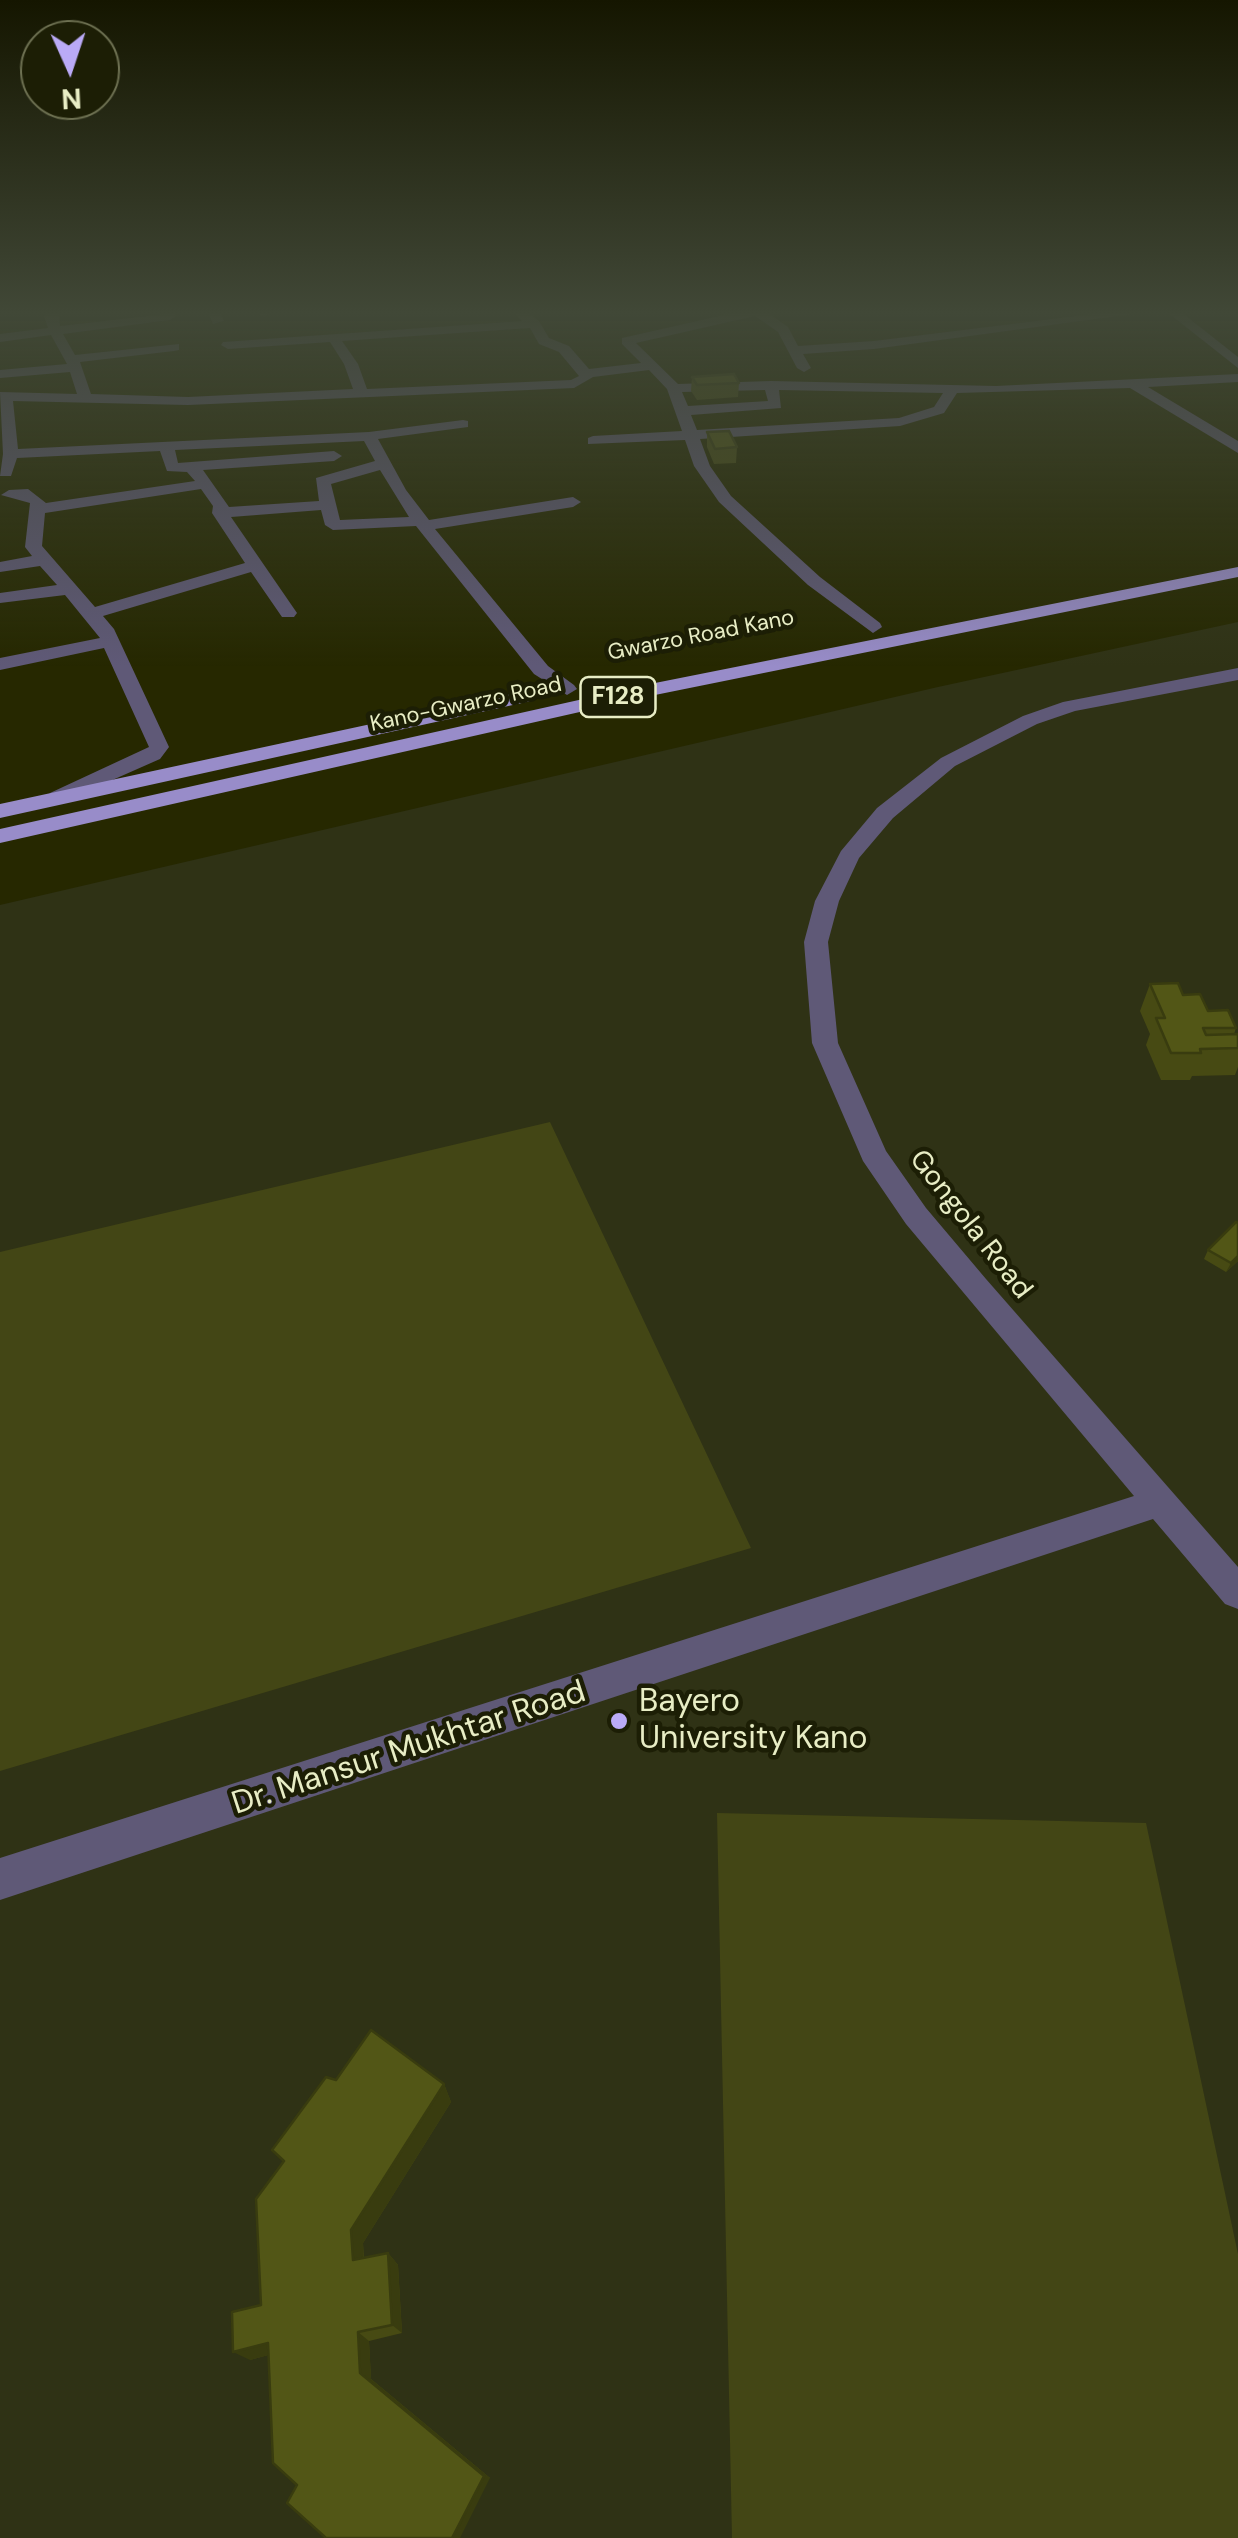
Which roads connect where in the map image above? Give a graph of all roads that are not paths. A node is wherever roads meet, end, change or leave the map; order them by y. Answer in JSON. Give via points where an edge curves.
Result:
{"nodes":[{"id":1,"x":11,"y":430,"type":"edge"},
{"id":2,"x":243,"y":430,"type":"edge"},
{"id":3,"x":321,"y":430,"type":"edge"},
{"id":4,"x":413,"y":430,"type":"edge"},
{"id":5,"x":690,"y":430,"type":"edge"},
{"id":6,"x":783,"y":430,"type":"edge"},
{"id":7,"x":1209,"y":430,"type":"edge"},
{"id":8,"x":206,"y":433,"type":"junction"},
{"id":9,"x":369,"y":436,"type":"junction"},
{"id":10,"x":692,"y":437,"type":"junction"},
{"id":11,"x":592,"y":441,"type":"dead end"},
{"id":12,"x":166,"y":446,"type":"junction"},
{"id":13,"x":1238,"y":448,"type":"edge"},
{"id":14,"x":11,"y":454,"type":"junction"},
{"id":15,"x":379,"y":458,"type":"junction"},
{"id":16,"x":221,"y":465,"type":"junction"},
{"id":17,"x":192,"y":468,"type":"junction"},
{"id":18,"x":204,"y":484,"type":"junction"},
{"id":19,"x":4,"y":495,"type":"edge"},
{"id":20,"x":573,"y":502,"type":"dead end"},
{"id":21,"x":326,"y":505,"type":"junction"},
{"id":22,"x":36,"y":509,"type":"junction"},
{"id":23,"x":220,"y":512,"type":"junction"},
{"id":24,"x":424,"y":523,"type":"junction"},
{"id":25,"x":1238,"y":556,"type":"edge"},
{"id":26,"x":42,"y":560,"type":"junction"},
{"id":27,"x":256,"y":565,"type":"junction"},
{"id":28,"x":0,"y":566,"type":"edge"},
{"id":29,"x":1238,"y":572,"type":"edge"},
{"id":30,"x":68,"y":590,"type":"junction"},
{"id":31,"x":0,"y":598,"type":"edge"},
{"id":32,"x":288,"y":613,"type":"dead end"},
{"id":33,"x":92,"y":614,"type":"junction"},
{"id":34,"x":873,"y":627,"type":"junction"},
{"id":35,"x":110,"y":641,"type":"junction"},
{"id":36,"x":0,"y":664,"type":"edge"},
{"id":37,"x":1238,"y":674,"type":"edge"},
{"id":38,"x":567,"y":689,"type":"junction"},
{"id":39,"x":58,"y":798,"type":"junction"},
{"id":40,"x":0,"y":811,"type":"edge"},
{"id":41,"x":0,"y":836,"type":"edge"},
{"id":42,"x":1160,"y":1502,"type":"junction"},
{"id":43,"x":1238,"y":1592,"type":"edge"},
{"id":44,"x":0,"y":1879,"type":"edge"}],
"edges":[{"from":1,"to":14,"type":"street"},
{"from":2,"to":8,"type":"street"},
{"from":3,"to":9,"type":"street"},
{"from":4,"to":9,"type":"street"},
{"from":5,"to":10,"type":"street"},
{"from":6,"to":10,"type":"street"},
{"from":7,"to":13,"type":"street"},
{"from":8,"to":12,"type":"street"},
{"from":8,"to":16,"type":"street"},
{"from":9,"to":15,"type":"street"},
{"from":10,"to":11,"type":"street"},
{"from":10,"to":34,"type":"street","via":[[710,478],[737,511]]},
{"from":12,"to":14,"type":"street"},
{"from":12,"to":17,"type":"street","via":[[170,468]]},
{"from":14,"to":19,"type":"street"},
{"from":15,"to":16,"type":"street"},
{"from":15,"to":21,"type":"street","via":[[322,480]]},
{"from":15,"to":24,"type":"street"},
{"from":16,"to":17,"type":"street"},
{"from":17,"to":18,"type":"street"},
{"from":18,"to":22,"type":"street"},
{"from":18,"to":23,"type":"street"},
{"from":19,"to":22,"type":"street","via":[[28,494],[38,502]]},
{"from":20,"to":24,"type":"street"},
{"from":21,"to":23,"type":"street"},
{"from":21,"to":24,"type":"street","via":[[332,526]]},
{"from":22,"to":26,"type":"street","via":[[34,548]]},
{"from":23,"to":27,"type":"street"},
{"from":24,"to":38,"type":"street","via":[[541,670]]},
{"from":25,"to":34,"type":"main road","name":"Gwarzo Road Kano","number":"F128"},
{"from":26,"to":28,"type":"street"},
{"from":26,"to":30,"type":"street"},
{"from":27,"to":32,"type":"street"},
{"from":27,"to":33,"type":"street"},
{"from":29,"to":41,"type":"main road","name":"Kano-Gwarzo Road","number":"F128","via":[[655,689]]},
{"from":30,"to":31,"type":"street"},
{"from":30,"to":33,"type":"street"},
{"from":33,"to":35,"type":"street"},
{"from":34,"to":38,"type":"main road","name":"Gwarzo Road Kano","number":"F128"},
{"from":35,"to":36,"type":"street"},
{"from":35,"to":39,"type":"street","via":[[159,746],[153,755]]},
{"from":37,"to":42,"type":"street","name":"Gongola Road","via":[[1070,706],[948,762],[884,812],[849,856],[816,942],[824,1044],[874,1154],[916,1216]]},
{"from":38,"to":39,"type":"main road","name":"Gwarzo Road Kano","number":"F128"},
{"from":39,"to":40,"type":"main road","name":"Gwarzo Road Kano","number":"F128"},
{"from":42,"to":43,"type":"street","name":"Gongola Road"},
{"from":42,"to":44,"type":"street","name":"Dr. Mansur Mukhtar Road"}]}
